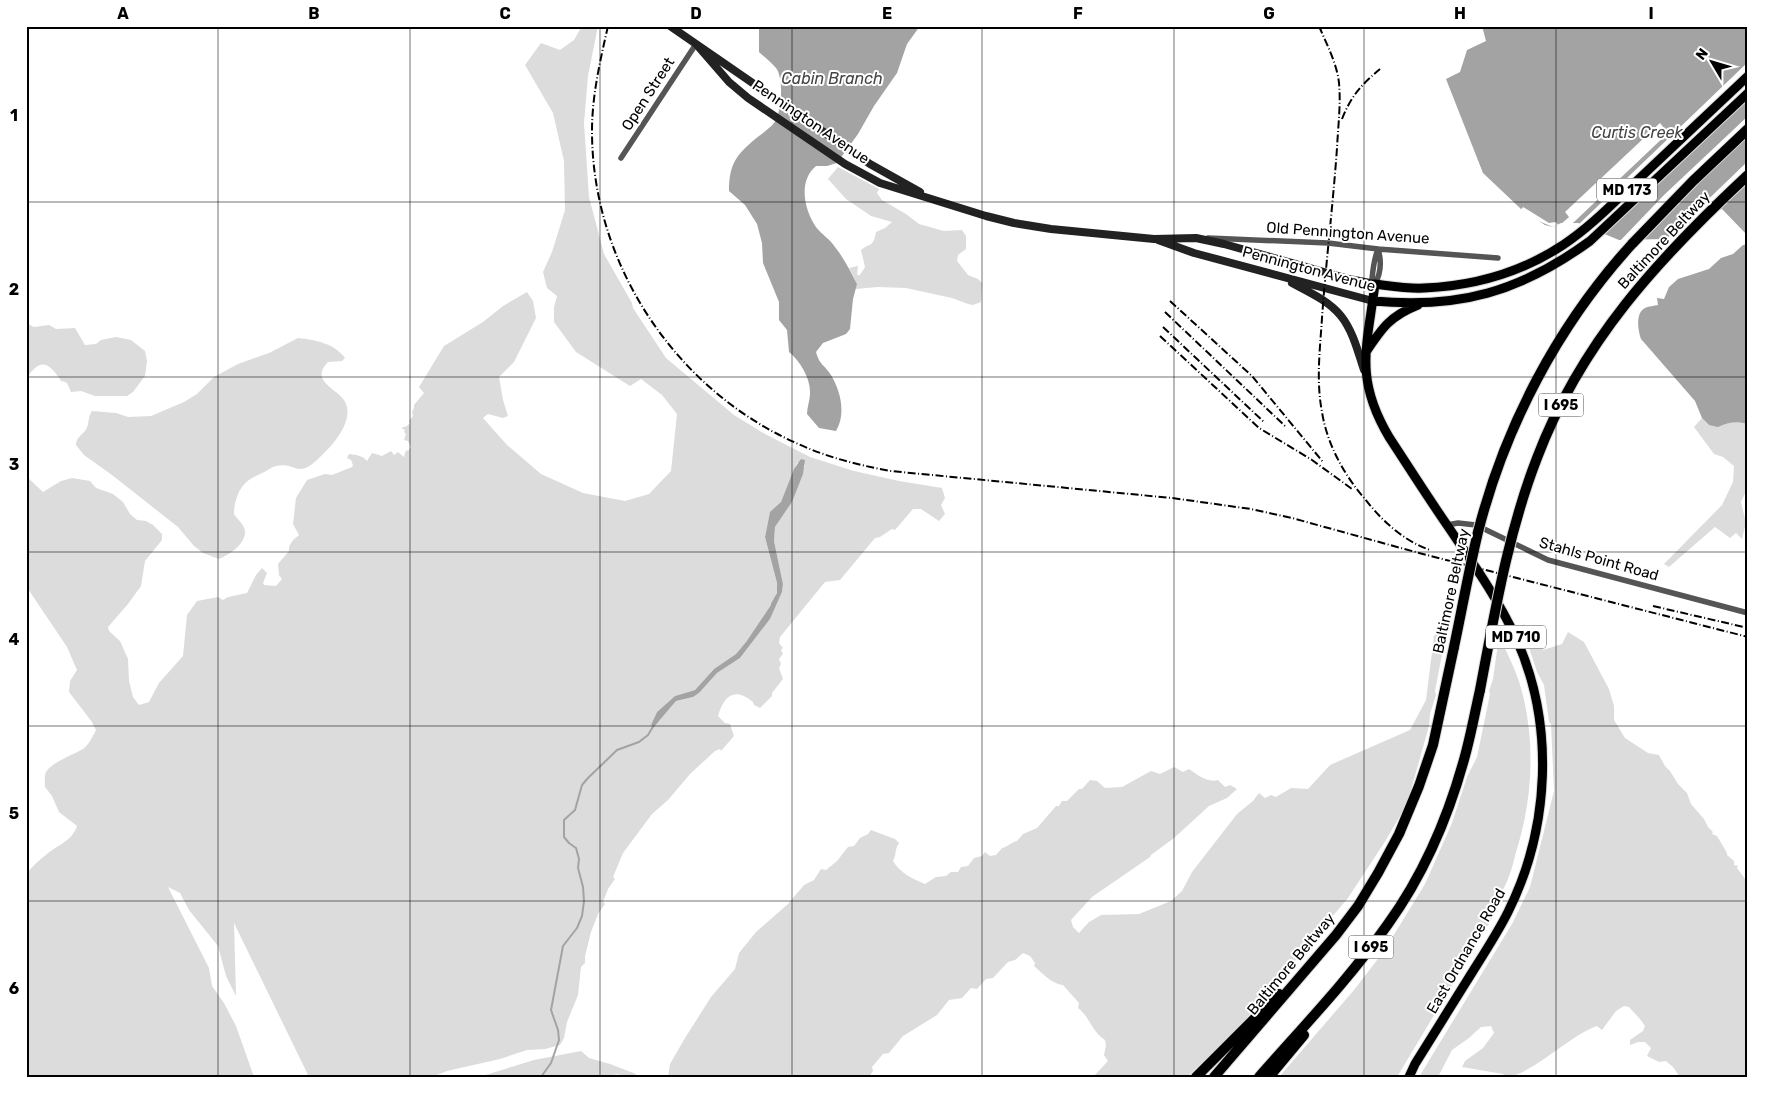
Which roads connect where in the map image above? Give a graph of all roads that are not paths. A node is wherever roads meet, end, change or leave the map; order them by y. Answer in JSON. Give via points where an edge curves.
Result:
{"nodes":[{"id":1,"x":670,"y":26,"type":"edge"},
{"id":2,"x":696,"y":44,"type":"junction"},
{"id":3,"x":1748,"y":76,"type":"edge"},
{"id":4,"x":1748,"y":93,"type":"edge"},
{"id":5,"x":1748,"y":129,"type":"edge"},
{"id":6,"x":621,"y":158,"type":"dead end"},
{"id":7,"x":1748,"y":175,"type":"edge"},
{"id":8,"x":928,"y":197,"type":"junction"},
{"id":9,"x":1154,"y":238,"type":"junction"},
{"id":10,"x":1196,"y":238,"type":"junction"},
{"id":11,"x":1378,"y":249,"type":"junction"},
{"id":12,"x":1498,"y":258,"type":"dead end"},
{"id":13,"x":1277,"y":275,"type":"junction"},
{"id":14,"x":1375,"y":283,"type":"junction"},
{"id":15,"x":1372,"y":301,"type":"junction"},
{"id":16,"x":1422,"y":303,"type":"junction"},
{"id":17,"x":1365,"y":355,"type":"junction"},
{"id":18,"x":1366,"y":373,"type":"junction"},
{"id":19,"x":1447,"y":525,"type":"junction"},
{"id":20,"x":1748,"y":613,"type":"edge"},
{"id":21,"x":1358,"y":906,"type":"junction"},
{"id":22,"x":1389,"y":922,"type":"junction"},
{"id":23,"x":1196,"y":1077,"type":"edge"},
{"id":24,"x":1214,"y":1077,"type":"edge"},
{"id":25,"x":1258,"y":1077,"type":"edge"},
{"id":26,"x":1269,"y":1077,"type":"edge"},
{"id":27,"x":1409,"y":1077,"type":"edge"}],
"edges":[{"from":1,"to":2,"type":"main road","name":"Pennington Avenue","number":"MD 173"},
{"from":2,"to":6,"type":"street","name":"Open Street"},
{"from":2,"to":8,"type":"main road","name":"Pennington Avenue","number":"MD 173","via":[[870,164]]},
{"from":2,"to":8,"type":"main road","name":"Pennington Avenue","number":"MD 173","via":[[729,82],[845,164],[880,183]]},
{"from":3,"to":14,"type":"main road","name":"Pennington Avenue","number":"MD 173","via":[[1582,231],[1545,256],[1489,278],[1447,286],[1422,288]]},
{"from":4,"to":16,"type":"main road","name":"Pennington Avenue","number":"MD 173","via":[[1590,241],[1551,266],[1508,287],[1472,298]]},
{"from":5,"to":21,"type":"highway","name":"Baltimore Beltway","number":"I 695","bridge":true,"via":[[1615,263],[1578,311],[1542,369],[1519,416],[1478,532],[1433,745],[1419,786],[1399,834]]},
{"from":7,"to":22,"type":"highway","name":"Baltimore Beltway","number":"I 695","bridge":true,"via":[[1678,242],[1642,282],[1606,329],[1553,420],[1513,533],[1466,755],[1453,796],[1434,844]]},
{"from":8,"to":9,"type":"main road","name":"Pennington Avenue","number":"MD 173","via":[[1014,223]]},
{"from":9,"to":10,"type":"main road","name":"Pennington Avenue","number":"MD 173"},
{"from":9,"to":13,"type":"main road","name":"Pennington Avenue","number":"MD 173","via":[[1194,253]]},
{"from":10,"to":11,"type":"street","name":"Old Pennington Avenue","via":[[1319,242]]},
{"from":10,"to":14,"type":"main road","name":"Pennington Avenue","number":"MD 173"},
{"from":11,"to":12,"type":"street","name":"Old Pennington Avenue"},
{"from":11,"to":14,"type":"street","name":"East Ordnance Road","via":[[1380,270]]},
{"from":13,"to":15,"type":"main road","name":"Pennington Avenue","number":"MD 173"},
{"from":13,"to":18,"type":"main road","via":[[1312,293],[1340,315]]},
{"from":14,"to":15,"type":"main road","name":"East Ordnance Road","number":"MD 710"},
{"from":15,"to":16,"type":"main road","name":"Pennington Avenue","number":"MD 173"},
{"from":15,"to":17,"type":"main road","name":"East Ordnance Road","number":"MD 710"},
{"from":16,"to":17,"type":"main road","via":[[1394,316]]},
{"from":17,"to":18,"type":"main road","name":"East Ordnance Road","number":"MD 710"},
{"from":18,"to":19,"type":"main road","name":"East Ordnance Road","number":"MD 710","via":[[1376,415]]},
{"from":19,"to":20,"type":"street","name":"Stahls Point Road","via":[[1476,525],[1548,560]]},
{"from":19,"to":27,"type":"main road","name":"East Ordnance Road","number":"MD 710","via":[[1496,599],[1527,667],[1541,733],[1541,803],[1524,877],[1508,913]]},
{"from":21,"to":23,"type":"highway","via":[[1309,962]]},
{"from":21,"to":24,"type":"highway","name":"Baltimore Beltway","number":"I 695","via":[[1312,965]]},
{"from":22,"to":25,"type":"highway","name":"Baltimore Beltway","number":"I 695","via":[[1347,977]]},
{"from":22,"to":26,"type":"highway","via":[[1343,986]]}]}
